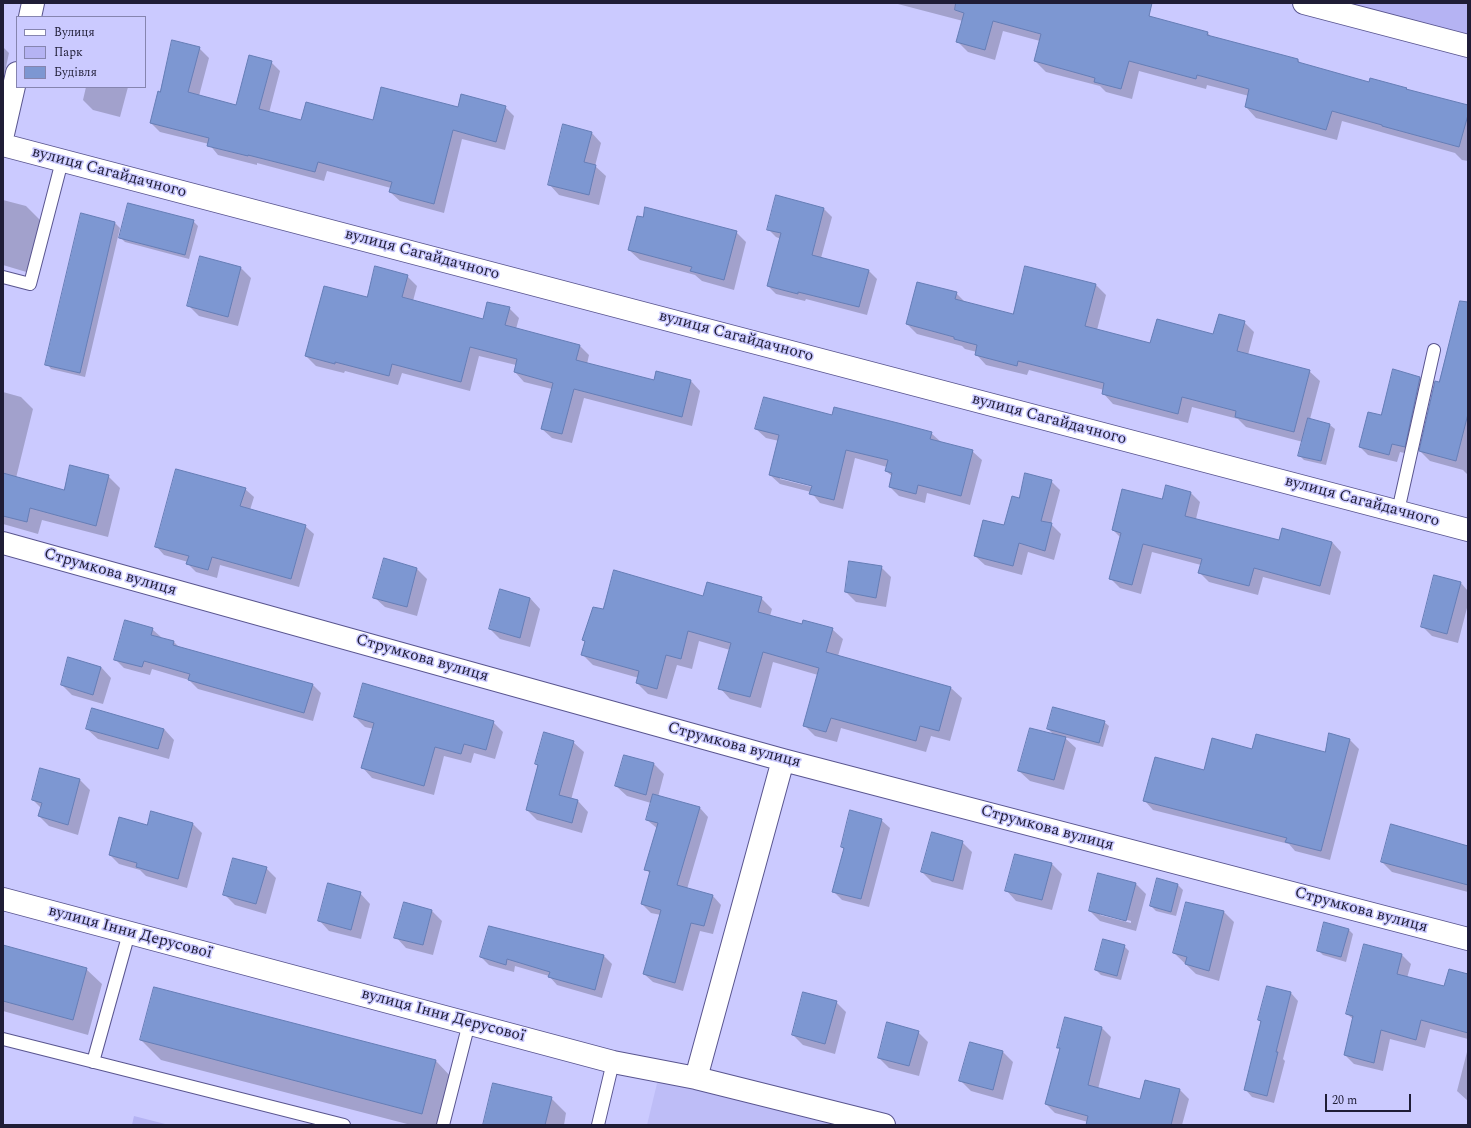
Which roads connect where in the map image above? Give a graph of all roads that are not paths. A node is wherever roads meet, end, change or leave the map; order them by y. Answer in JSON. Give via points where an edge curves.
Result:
{"nodes":[{"id":1,"x":33,"y":3,"type":"edge"},
{"id":2,"x":1304,"y":3,"type":"edge"},
{"id":3,"x":30,"y":16,"type":"edge"},
{"id":4,"x":1468,"y":46,"type":"edge"},
{"id":5,"x":16,"y":77,"type":"edge"},
{"id":6,"x":3,"y":134,"type":"edge"},
{"id":7,"x":3,"y":145,"type":"edge"},
{"id":8,"x":62,"y":161,"type":"junction"},
{"id":9,"x":3,"y":277,"type":"edge"},
{"id":10,"x":1434,"y":350,"type":"dead end"},
{"id":11,"x":1398,"y":511,"type":"junction"},
{"id":12,"x":1468,"y":530,"type":"edge"},
{"id":13,"x":3,"y":543,"type":"edge"},
{"id":14,"x":783,"y":760,"type":"junction"},
{"id":15,"x":3,"y":899,"type":"edge"},
{"id":16,"x":129,"y":933,"type":"junction"},
{"id":17,"x":1468,"y":939,"type":"edge"},
{"id":18,"x":469,"y":1023,"type":"junction"},
{"id":19,"x":3,"y":1039,"type":"edge"},
{"id":20,"x":93,"y":1062,"type":"junction"},
{"id":21,"x":613,"y":1062,"type":"junction"},
{"id":22,"x":696,"y":1078,"type":"junction"},
{"id":23,"x":344,"y":1125,"type":"edge"},
{"id":24,"x":443,"y":1125,"type":"edge"},
{"id":25,"x":598,"y":1125,"type":"edge"},
{"id":26,"x":884,"y":1125,"type":"edge"}],
"edges":[{"from":1,"to":3,"type":"street"},
{"from":2,"to":4,"type":"street"},
{"from":5,"to":6,"type":"street"},
{"from":7,"to":8,"type":"street","name":"вулиця Сагайдачного"},
{"from":8,"to":9,"type":"lane","via":[[30,284]]},
{"from":8,"to":11,"type":"street","name":"вулиця Сагайдачного"},
{"from":10,"to":11,"type":"lane"},
{"from":11,"to":12,"type":"street","name":"вулиця Сагайдачного"},
{"from":13,"to":14,"type":"street","name":"Струмкова вулиця"},
{"from":14,"to":17,"type":"street","name":"Струмкова вулиця"},
{"from":14,"to":22,"type":"street"},
{"from":15,"to":16,"type":"street","name":"вулиця Інни Дерусової"},
{"from":16,"to":18,"type":"street","name":"вулиця Інни Дерусової"},
{"from":16,"to":20,"type":"lane"},
{"from":18,"to":21,"type":"street","name":"вулиця Інни Дерусової"},
{"from":18,"to":24,"type":"lane"},
{"from":19,"to":20,"type":"lane"},
{"from":20,"to":23,"type":"lane"},
{"from":21,"to":22,"type":"street","name":"вулиця Інни Дерусової"},
{"from":21,"to":25,"type":"lane"},
{"from":22,"to":26,"type":"street","name":"вулиця Інни Дерусової"}]}
